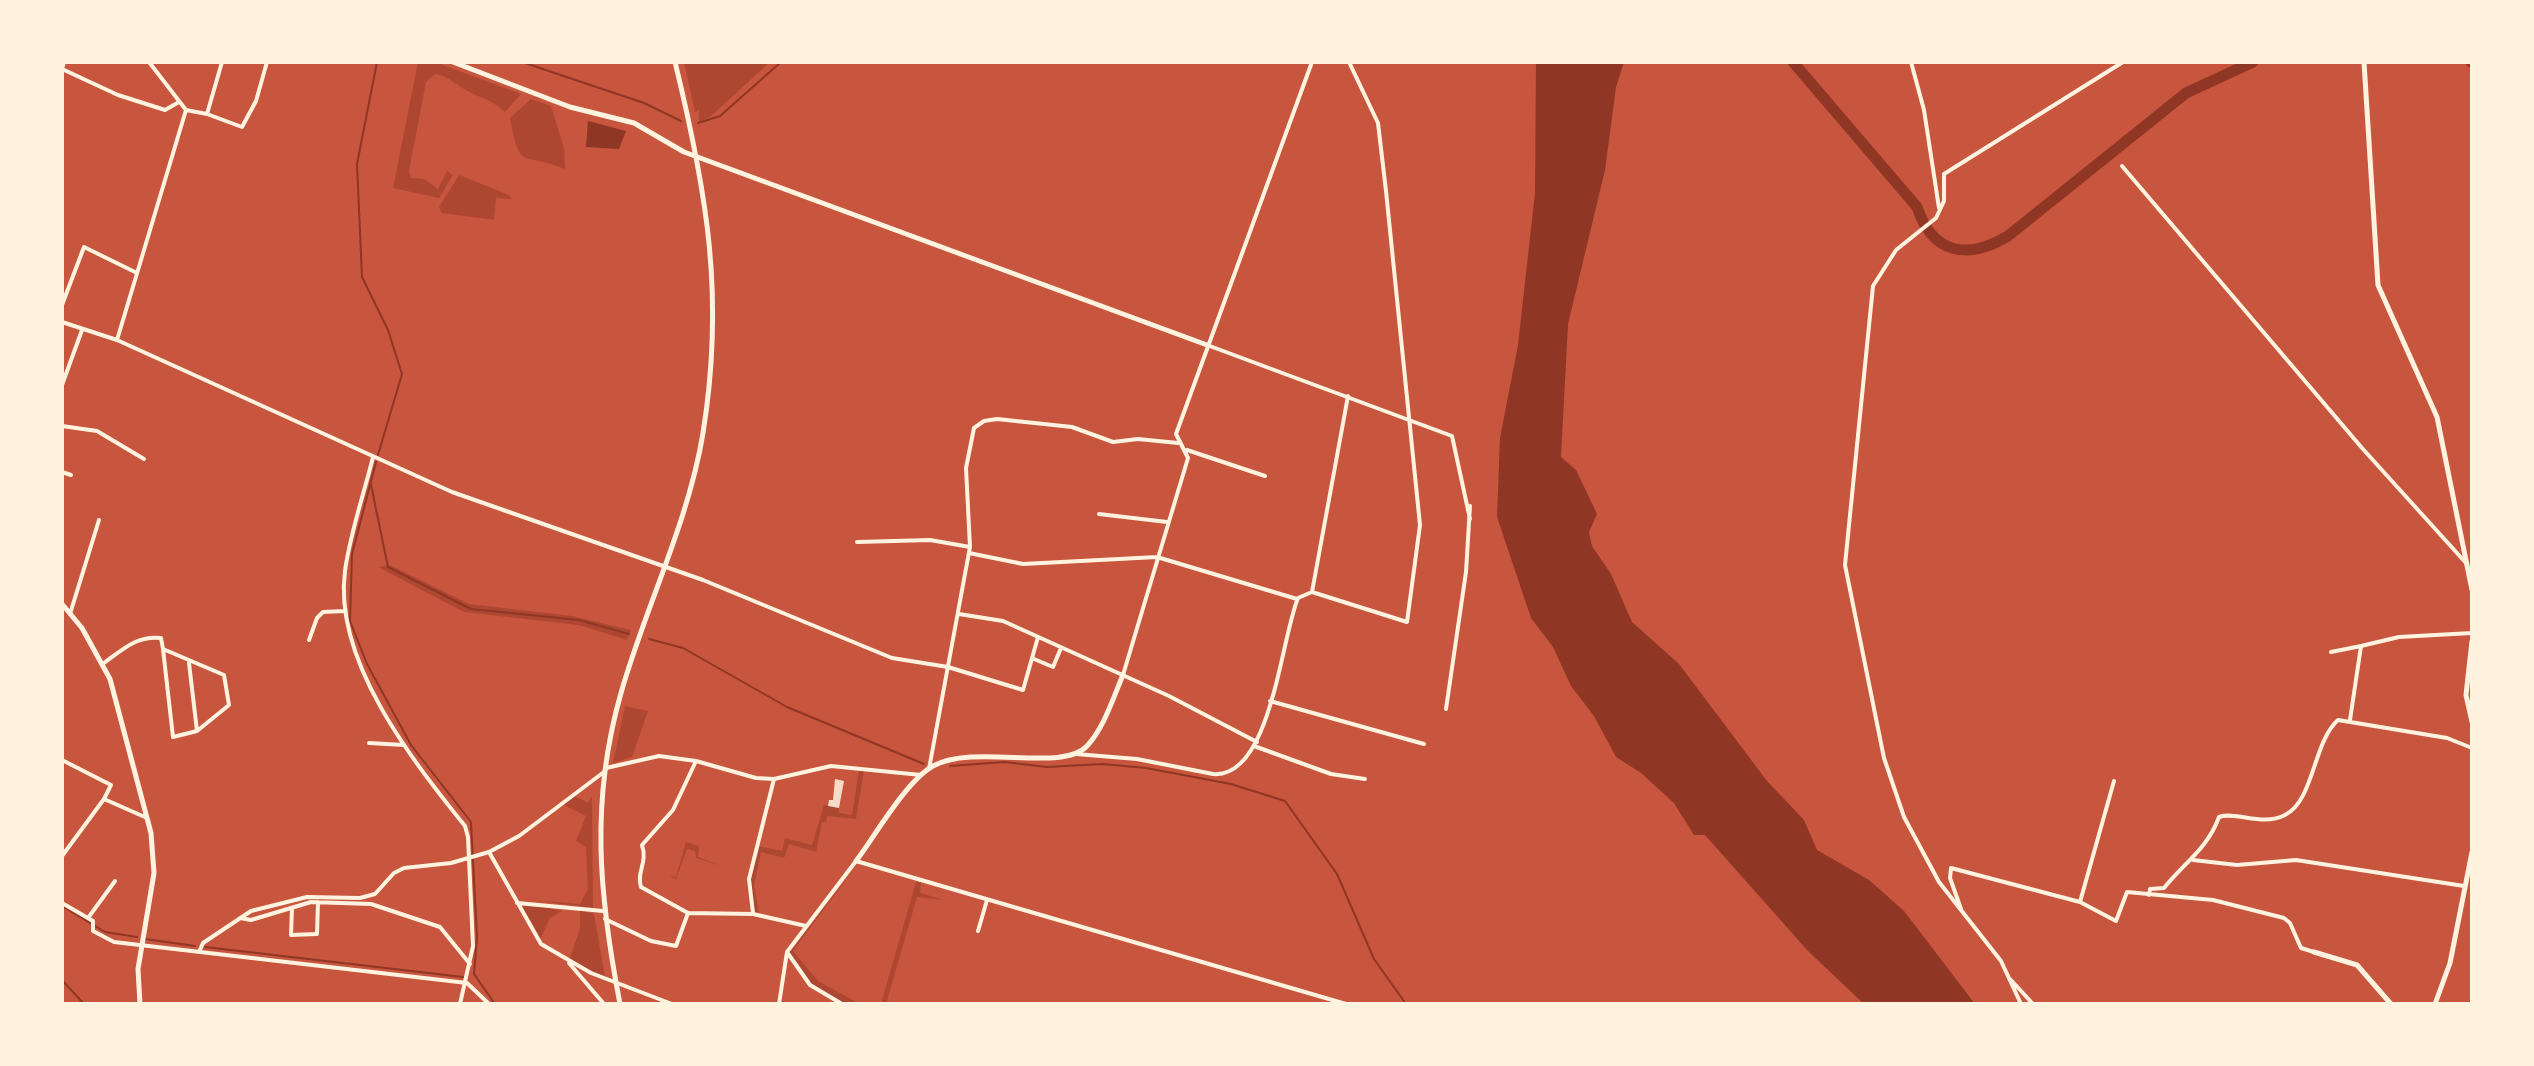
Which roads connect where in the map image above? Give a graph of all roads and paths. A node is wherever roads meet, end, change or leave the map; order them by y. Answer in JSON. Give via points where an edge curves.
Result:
{"nodes":[{"id":1,"x":149,"y":62,"type":"edge"},
{"id":2,"x":222,"y":62,"type":"edge"},
{"id":3,"x":267,"y":62,"type":"edge"},
{"id":4,"x":453,"y":62,"type":"edge"},
{"id":5,"x":675,"y":62,"type":"edge"},
{"id":6,"x":1312,"y":62,"type":"edge"},
{"id":7,"x":1349,"y":62,"type":"edge"},
{"id":8,"x":1911,"y":62,"type":"edge"},
{"id":9,"x":2123,"y":62,"type":"edge"},
{"id":10,"x":2364,"y":64,"type":"edge"},
{"id":11,"x":63,"y":65,"type":"edge"},
{"id":12,"x":179,"y":102,"type":"junction"},
{"id":13,"x":186,"y":110,"type":"junction"},
{"id":14,"x":207,"y":114,"type":"junction"},
{"id":15,"x":699,"y":157,"type":"junction"},
{"id":16,"x":2122,"y":166,"type":"dead end"},
{"id":17,"x":1939,"y":210,"type":"junction"},
{"id":18,"x":137,"y":273,"type":"junction"},
{"id":19,"x":62,"y":305,"type":"edge"},
{"id":20,"x":62,"y":322,"type":"edge"},
{"id":21,"x":82,"y":330,"type":"junction"},
{"id":22,"x":117,"y":340,"type":"junction"},
{"id":23,"x":1207,"y":345,"type":"junction"},
{"id":24,"x":62,"y":385,"type":"edge"},
{"id":25,"x":1348,"y":396,"type":"junction"},
{"id":26,"x":1408,"y":419,"type":"junction"},
{"id":27,"x":62,"y":426,"type":"edge"},
{"id":28,"x":1181,"y":443,"type":"junction"},
{"id":29,"x":1187,"y":450,"type":"junction"},
{"id":30,"x":373,"y":457,"type":"junction"},
{"id":31,"x":144,"y":459,"type":"dead end"},
{"id":32,"x":62,"y":472,"type":"edge"},
{"id":33,"x":71,"y":475,"type":"dead end"},
{"id":34,"x":1265,"y":476,"type":"dead end"},
{"id":35,"x":1470,"y":506,"type":"dead end"},
{"id":36,"x":1099,"y":514,"type":"dead end"},
{"id":37,"x":1470,"y":519,"type":"junction"},
{"id":38,"x":99,"y":520,"type":"dead end"},
{"id":39,"x":1167,"y":522,"type":"junction"},
{"id":40,"x":857,"y":542,"type":"dead end"},
{"id":41,"x":970,"y":550,"type":"junction"},
{"id":42,"x":1157,"y":557,"type":"junction"},
{"id":43,"x":2468,"y":565,"type":"junction"},
{"id":44,"x":666,"y":567,"type":"junction"},
{"id":45,"x":2472,"y":590,"type":"edge"},
{"id":46,"x":1312,"y":592,"type":"junction"},
{"id":47,"x":1297,"y":599,"type":"junction"},
{"id":48,"x":62,"y":604,"type":"edge"},
{"id":49,"x":345,"y":611,"type":"junction"},
{"id":50,"x":70,"y":614,"type":"junction"},
{"id":51,"x":959,"y":614,"type":"junction"},
{"id":52,"x":2472,"y":633,"type":"edge"},
{"id":53,"x":1038,"y":637,"type":"junction"},
{"id":54,"x":309,"y":640,"type":"dead end"},
{"id":55,"x":2472,"y":641,"type":"edge"},
{"id":56,"x":2361,"y":646,"type":"junction"},
{"id":57,"x":1061,"y":648,"type":"junction"},
{"id":58,"x":163,"y":649,"type":"junction"},
{"id":59,"x":2331,"y":652,"type":"dead end"},
{"id":60,"x":1033,"y":658,"type":"junction"},
{"id":61,"x":104,"y":663,"type":"junction"},
{"id":62,"x":189,"y":663,"type":"junction"},
{"id":63,"x":948,"y":667,"type":"junction"},
{"id":64,"x":1123,"y":675,"type":"junction"},
{"id":65,"x":1270,"y":701,"type":"junction"},
{"id":66,"x":1446,"y":709,"type":"dead end"},
{"id":67,"x":2350,"y":720,"type":"junction"},
{"id":68,"x":2472,"y":722,"type":"edge"},
{"id":69,"x":197,"y":731,"type":"junction"},
{"id":70,"x":369,"y":743,"type":"dead end"},
{"id":71,"x":1256,"y":744,"type":"junction"},
{"id":72,"x":1424,"y":744,"type":"dead end"},
{"id":73,"x":404,"y":745,"type":"junction"},
{"id":74,"x":2472,"y":748,"type":"edge"},
{"id":75,"x":1076,"y":754,"type":"junction"},
{"id":76,"x":62,"y":760,"type":"edge"},
{"id":77,"x":696,"y":761,"type":"junction"},
{"id":78,"x":929,"y":769,"type":"junction"},
{"id":79,"x":604,"y":770,"type":"junction"},
{"id":80,"x":921,"y":775,"type":"junction"},
{"id":81,"x":774,"y":779,"type":"junction"},
{"id":82,"x":1365,"y":779,"type":"dead end"},
{"id":83,"x":2114,"y":781,"type":"dead end"},
{"id":84,"x":104,"y":799,"type":"junction"},
{"id":85,"x":147,"y":818,"type":"junction"},
{"id":86,"x":489,"y":852,"type":"junction"},
{"id":87,"x":2472,"y":852,"type":"edge"},
{"id":88,"x":62,"y":856,"type":"edge"},
{"id":89,"x":468,"y":860,"type":"junction"},
{"id":90,"x":2193,"y":860,"type":"junction"},
{"id":91,"x":856,"y":861,"type":"junction"},
{"id":92,"x":115,"y":881,"type":"dead end"},
{"id":93,"x":2464,"y":886,"type":"junction"},
{"id":94,"x":2149,"y":895,"type":"junction"},
{"id":95,"x":987,"y":900,"type":"junction"},
{"id":96,"x":318,"y":902,"type":"junction"},
{"id":97,"x":2080,"y":902,"type":"junction"},
{"id":98,"x":62,"y":903,"type":"edge"},
{"id":99,"x":517,"y":903,"type":"junction"},
{"id":100,"x":292,"y":907,"type":"junction"},
{"id":101,"x":603,"y":911,"type":"junction"},
{"id":102,"x":688,"y":913,"type":"junction"},
{"id":103,"x":753,"y":914,"type":"junction"},
{"id":104,"x":1963,"y":915,"type":"junction"},
{"id":105,"x":240,"y":918,"type":"junction"},
{"id":106,"x":604,"y":919,"type":"junction"},
{"id":107,"x":91,"y":920,"type":"junction"},
{"id":108,"x":806,"y":926,"type":"junction"},
{"id":109,"x":978,"y":931,"type":"dead end"},
{"id":110,"x":141,"y":945,"type":"junction"},
{"id":111,"x":199,"y":952,"type":"junction"},
{"id":112,"x":787,"y":952,"type":"junction"},
{"id":113,"x":2314,"y":952,"type":"joint"},
{"id":114,"x":569,"y":963,"type":"junction"},
{"id":115,"x":470,"y":964,"type":"junction"},
{"id":116,"x":2009,"y":977,"type":"junction"},
{"id":117,"x":467,"y":983,"type":"junction"},
{"id":118,"x":616,"y":984,"type":"junction"},
{"id":119,"x":140,"y":1004,"type":"edge"},
{"id":120,"x":341,"y":1004,"type":"edge"},
{"id":121,"x":355,"y":1004,"type":"edge"},
{"id":122,"x":460,"y":1004,"type":"edge"},
{"id":123,"x":489,"y":1004,"type":"edge"},
{"id":124,"x":604,"y":1004,"type":"edge"},
{"id":125,"x":620,"y":1004,"type":"edge"},
{"id":126,"x":672,"y":1004,"type":"edge"},
{"id":127,"x":779,"y":1004,"type":"edge"},
{"id":128,"x":842,"y":1004,"type":"edge"},
{"id":129,"x":1346,"y":1004,"type":"edge"},
{"id":130,"x":2021,"y":1004,"type":"edge"},
{"id":131,"x":2033,"y":1004,"type":"edge"},
{"id":132,"x":2391,"y":1004,"type":"edge"},
{"id":133,"x":2435,"y":1004,"type":"edge"}],
"edges":[{"from":1,"to":12,"type":"street"},
{"from":2,"to":14,"type":"street"},
{"from":3,"to":14,"type":"street","via":[[242,127]]},
{"from":4,"to":15,"type":"street","via":[[570,107],[634,123]]},
{"from":5,"to":15,"type":"street"},
{"from":6,"to":23,"type":"street"},
{"from":7,"to":26,"type":"street","via":[[1378,123]]},
{"from":8,"to":17,"type":"street"},
{"from":9,"to":17,"type":"street","via":[[1944,174]]},
{"from":10,"to":43,"type":"street","via":[[2378,285],[2437,417]]},
{"from":11,"to":12,"type":"street","via":[[138,102],[165,110]]},
{"from":12,"to":13,"type":"street"},
{"from":13,"to":14,"type":"street"},
{"from":13,"to":18,"type":"street"},
{"from":15,"to":23,"type":"street"},
{"from":15,"to":44,"type":"street","via":[[711,246],[713,337],[702,436]]},
{"from":16,"to":43,"type":"street"},
{"from":17,"to":104,"type":"street","via":[[1896,250],[1873,286],[1845,565],[1884,758],[1904,817]]},
{"from":18,"to":19,"type":"street","via":[[84,247]]},
{"from":18,"to":22,"type":"street"},
{"from":20,"to":21,"type":"street"},
{"from":21,"to":22,"type":"street"},
{"from":21,"to":24,"type":"street"},
{"from":22,"to":30,"type":"street"},
{"from":23,"to":25,"type":"street"},
{"from":23,"to":28,"type":"street","via":[[1176,434]]},
{"from":25,"to":26,"type":"street"},
{"from":25,"to":46,"type":"street"},
{"from":26,"to":37,"type":"street","via":[[1452,436]]},
{"from":26,"to":46,"type":"street","via":[[1420,525],[1407,622]]},
{"from":27,"to":31,"type":"street","via":[[97,431]]},
{"from":28,"to":29,"type":"street"},
{"from":28,"to":41,"type":"street","via":[[1113,442],[1072,427],[997,419],[979,423],[967,455]]},
{"from":29,"to":34,"type":"street"},
{"from":29,"to":39,"type":"street"},
{"from":30,"to":44,"type":"street","via":[[452,492]]},
{"from":30,"to":49,"type":"street","via":[[345,572]]},
{"from":32,"to":33,"type":"street"},
{"from":35,"to":37,"type":"street"},
{"from":36,"to":39,"type":"street"},
{"from":37,"to":66,"type":"street"},
{"from":38,"to":50,"type":"street"},
{"from":39,"to":42,"type":"street"},
{"from":40,"to":41,"type":"street","via":[[930,540]]},
{"from":41,"to":42,"type":"street","via":[[1023,564]]},
{"from":41,"to":51,"type":"street"},
{"from":42,"to":47,"type":"street"},
{"from":42,"to":64,"type":"street"},
{"from":43,"to":45,"type":"street"},
{"from":44,"to":63,"type":"street","via":[[892,658]]},
{"from":44,"to":79,"type":"street","via":[[622,689]]},
{"from":46,"to":47,"type":"street"},
{"from":47,"to":65,"type":"street"},
{"from":48,"to":50,"type":"street"},
{"from":49,"to":54,"type":"street","via":[[323,612]]},
{"from":49,"to":73,"type":"street","via":[[364,673]]},
{"from":50,"to":61,"type":"street"},
{"from":51,"to":53,"type":"street","via":[[1003,621]]},
{"from":51,"to":63,"type":"street"},
{"from":52,"to":56,"type":"street","via":[[2399,637]]},
{"from":53,"to":57,"type":"street"},
{"from":53,"to":60,"type":"street"},
{"from":55,"to":68,"type":"street","via":[[2466,695]]},
{"from":56,"to":59,"type":"street"},
{"from":56,"to":67,"type":"street"},
{"from":57,"to":60,"type":"street","via":[[1053,667]]},
{"from":57,"to":64,"type":"street"},
{"from":58,"to":61,"type":"street","via":[[161,638],[138,639]]},
{"from":58,"to":62,"type":"street"},
{"from":58,"to":69,"type":"street","via":[[173,737]]},
{"from":60,"to":63,"type":"street","via":[[1023,690]]},
{"from":61,"to":85,"type":"street"},
{"from":62,"to":69,"type":"street"},
{"from":62,"to":69,"type":"street","via":[[224,675],[229,705]]},
{"from":63,"to":78,"type":"street"},
{"from":64,"to":71,"type":"street"},
{"from":64,"to":75,"type":"street","via":[[1092,740]]},
{"from":65,"to":71,"type":"street"},
{"from":65,"to":72,"type":"street"},
{"from":67,"to":74,"type":"street","via":[[2447,738]]},
{"from":67,"to":90,"type":"street","via":[[2335,722],[2300,805],[2270,821],[2223,815]]},
{"from":70,"to":73,"type":"street"},
{"from":71,"to":75,"type":"street","via":[[1240,765],[1224,774]]},
{"from":71,"to":82,"type":"street","via":[[1331,774]]},
{"from":73,"to":89,"type":"street","via":[[465,826]]},
{"from":75,"to":78,"type":"street","via":[[1059,759],[983,755]]},
{"from":76,"to":84,"type":"street","via":[[111,785]]},
{"from":77,"to":79,"type":"street","via":[[649,756]]},
{"from":77,"to":81,"type":"street"},
{"from":77,"to":102,"type":"street","via":[[669,815],[642,845],[646,861],[639,881],[648,893]]},
{"from":78,"to":80,"type":"street"},
{"from":79,"to":86,"type":"street","via":[[519,836]]},
{"from":79,"to":101,"type":"street","via":[[599,845]]},
{"from":80,"to":81,"type":"street","via":[[831,766]]},
{"from":80,"to":91,"type":"street"},
{"from":81,"to":103,"type":"street","via":[[749,879]]},
{"from":83,"to":97,"type":"street"},
{"from":84,"to":85,"type":"street"},
{"from":84,"to":88,"type":"street"},
{"from":85,"to":110,"type":"street","via":[[154,873]]},
{"from":86,"to":89,"type":"street"},
{"from":86,"to":99,"type":"street"},
{"from":87,"to":93,"type":"street"},
{"from":89,"to":105,"type":"street","via":[[404,868],[375,894],[360,898],[307,897]]},
{"from":89,"to":115,"type":"street"},
{"from":90,"to":93,"type":"street","via":[[2237,865],[2296,860]]},
{"from":90,"to":94,"type":"street","via":[[2164,888],[2150,889]]},
{"from":91,"to":95,"type":"street"},
{"from":91,"to":108,"type":"street"},
{"from":92,"to":107,"type":"street"},
{"from":93,"to":133,"type":"street","via":[[2450,963]]},
{"from":94,"to":97,"type":"street","via":[[2127,892],[2116,921]]},
{"from":94,"to":113,"type":"street","via":[[2213,900],[2284,918],[2301,948]]},
{"from":95,"to":109,"type":"street"},
{"from":95,"to":129,"type":"street"},
{"from":96,"to":100,"type":"street"},
{"from":96,"to":100,"type":"street","via":[[317,934],[291,935]]},
{"from":96,"to":115,"type":"street","via":[[371,904],[440,927]]},
{"from":97,"to":104,"type":"street","via":[[1951,868]]},
{"from":98,"to":107,"type":"street"},
{"from":99,"to":101,"type":"street"},
{"from":99,"to":114,"type":"street","via":[[541,944]]},
{"from":100,"to":105,"type":"street","via":[[251,920]]},
{"from":101,"to":106,"type":"street"},
{"from":102,"to":103,"type":"street"},
{"from":102,"to":106,"type":"street","via":[[676,946],[651,941]]},
{"from":103,"to":108,"type":"street"},
{"from":104,"to":116,"type":"street"},
{"from":105,"to":111,"type":"street","via":[[203,943]]},
{"from":106,"to":118,"type":"street"},
{"from":107,"to":110,"type":"street","via":[[93,931],[114,942]]},
{"from":108,"to":112,"type":"street"},
{"from":110,"to":111,"type":"street"},
{"from":110,"to":119,"type":"street"},
{"from":111,"to":117,"type":"street"},
{"from":112,"to":127,"type":"street"},
{"from":112,"to":128,"type":"street","via":[[810,985]]},
{"from":113,"to":132,"type":"street","via":[[2357,965]]},
{"from":114,"to":118,"type":"street"},
{"from":114,"to":124,"type":"street"},
{"from":115,"to":117,"type":"street"},
{"from":116,"to":130,"type":"street"},
{"from":116,"to":131,"type":"street"},
{"from":117,"to":122,"type":"street"},
{"from":117,"to":123,"type":"street"},
{"from":118,"to":125,"type":"street"},
{"from":118,"to":126,"type":"street"},
{"from":120,"to":121,"type":"street"}]}
